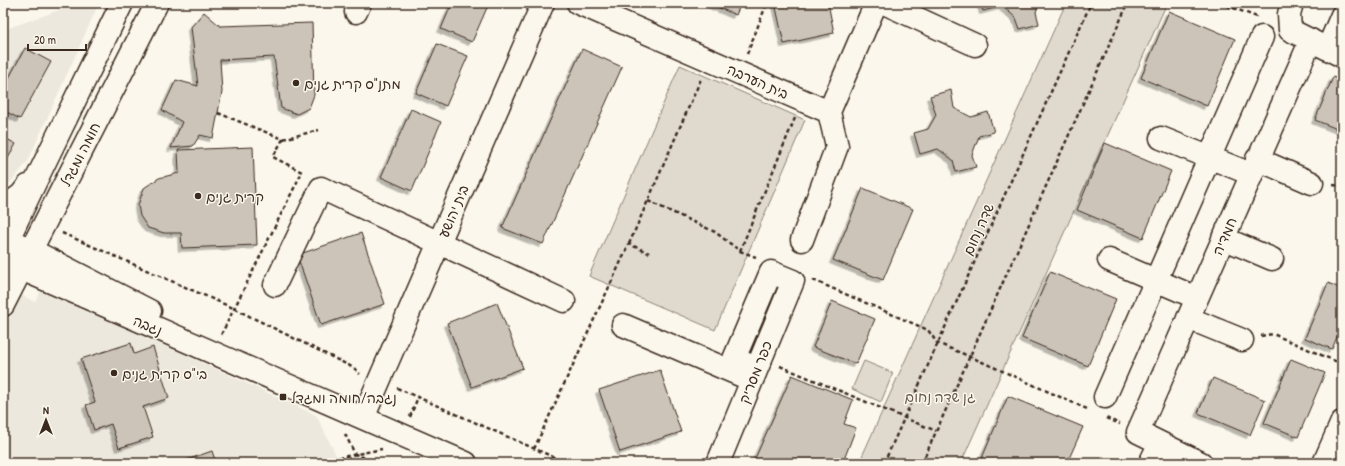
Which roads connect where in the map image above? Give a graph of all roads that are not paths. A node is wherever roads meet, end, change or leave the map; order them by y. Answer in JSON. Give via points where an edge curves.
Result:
{"nodes":[{"id":1,"x":122,"y":3,"type":"edge"},
{"id":2,"x":157,"y":3,"type":"edge"},
{"id":3,"x":543,"y":3,"type":"edge"},
{"id":4,"x":578,"y":3,"type":"edge"},
{"id":5,"x":876,"y":3,"type":"edge"},
{"id":6,"x":884,"y":3,"type":"edge"},
{"id":7,"x":1292,"y":3,"type":"edge"},
{"id":8,"x":1342,"y":14,"type":"edge"},
{"id":9,"x":1262,"y":37,"type":"dead end"},
{"id":10,"x":974,"y":45,"type":"dead end"},
{"id":11,"x":1327,"y":48,"type":"edge"},
{"id":12,"x":829,"y":112,"type":"junction"},
{"id":13,"x":1161,"y":138,"type":"dead end"},
{"id":14,"x":1209,"y":157,"type":"junction"},
{"id":15,"x":1254,"y":167,"type":"junction"},
{"id":16,"x":40,"y":170,"type":"junction"},
{"id":17,"x":1312,"y":184,"type":"dead end"},
{"id":18,"x":3,"y":208,"type":"edge"},
{"id":19,"x":1223,"y":238,"type":"junction"},
{"id":20,"x":802,"y":240,"type":"dead end"},
{"id":21,"x":5,"y":242,"type":"edge"},
{"id":22,"x":439,"y":243,"type":"junction"},
{"id":23,"x":31,"y":250,"type":"junction"},
{"id":24,"x":1272,"y":259,"type":"dead end"},
{"id":25,"x":1109,"y":260,"type":"dead end"},
{"id":26,"x":12,"y":266,"type":"edge"},
{"id":27,"x":802,"y":280,"type":"road end"},
{"id":28,"x":1156,"y":280,"type":"junction"},
{"id":29,"x":275,"y":285,"type":"dead end"},
{"id":30,"x":564,"y":301,"type":"dead end"},
{"id":31,"x":3,"y":305,"type":"edge"},
{"id":32,"x":1192,"y":308,"type":"junction"},
{"id":33,"x":623,"y":325,"type":"dead end"},
{"id":34,"x":1242,"y":340,"type":"road end"},
{"id":35,"x":757,"y":369,"type":"junction"},
{"id":36,"x":276,"y":380,"type":"junction"},
{"id":37,"x":1098,"y":407,"type":"road end"},
{"id":38,"x":363,"y":418,"type":"junction"},
{"id":39,"x":1342,"y":422,"type":"edge"},
{"id":40,"x":1160,"y":443,"type":"junction"},
{"id":41,"x":466,"y":463,"type":"edge"},
{"id":42,"x":718,"y":463,"type":"edge"},
{"id":43,"x":1150,"y":463,"type":"edge"},
{"id":44,"x":1201,"y":463,"type":"edge"},
{"id":45,"x":1324,"y":463,"type":"edge"}],
"edges":[{"from":1,"to":16,"type":"street","name":"חומה ומגדל"},
{"from":2,"to":23,"type":"street","name":"חומה ומגדל"},
{"from":3,"to":22,"type":"street","name":"בית יהושע"},
{"from":4,"to":12,"type":"street","name":"בית הערבה"},
{"from":5,"to":12,"type":"street"},
{"from":6,"to":10,"type":"street"},
{"from":7,"to":11,"type":"street","via":[[1289,14],[1290,30]]},
{"from":8,"to":11,"type":"street","name":"חמדיה"},
{"from":9,"to":14,"type":"street"},
{"from":11,"to":15,"type":"street","name":"חמדיה"},
{"from":12,"to":20,"type":"street","via":[[838,146]]},
{"from":13,"to":14,"type":"street"},
{"from":14,"to":15,"type":"street"},
{"from":14,"to":28,"type":"street"},
{"from":15,"to":17,"type":"street"},
{"from":15,"to":19,"type":"street","name":"חמדיה"},
{"from":16,"to":18,"type":"street","via":[[21,195]]},
{"from":16,"to":21,"type":"street","name":"חומה ומגדל"},
{"from":19,"to":24,"type":"street"},
{"from":19,"to":32,"type":"street","name":"חמדיה"},
{"from":21,"to":23,"type":"street","name":"נגבה"},
{"from":22,"to":29,"type":"street","via":[[321,188]]},
{"from":22,"to":30,"type":"street"},
{"from":22,"to":38,"type":"street","name":"בית יהושע"},
{"from":23,"to":26,"type":"street","name":"חומה ומגדל"},
{"from":23,"to":36,"type":"street","name":"נגבה","via":[[216,344]]},
{"from":25,"to":28,"type":"street"},
{"from":26,"to":31,"type":"street","name":"חומה ומגדל"},
{"from":26,"to":36,"type":"street","name":"נגבה"},
{"from":27,"to":35,"type":"street","name":"כפר מסריק"},
{"from":28,"to":32,"type":"street"},
{"from":28,"to":37,"type":"street"},
{"from":32,"to":34,"type":"street"},
{"from":32,"to":40,"type":"street","name":"חמדיה","via":[[1138,432]]},
{"from":33,"to":35,"type":"street"},
{"from":35,"to":42,"type":"street","name":"כפר מסריק"},
{"from":36,"to":38,"type":"street","name":"נגבה"},
{"from":38,"to":41,"type":"street","name":"נגבה"},
{"from":39,"to":45,"type":"street"},
{"from":40,"to":43,"type":"street"},
{"from":40,"to":44,"type":"street"}]}
